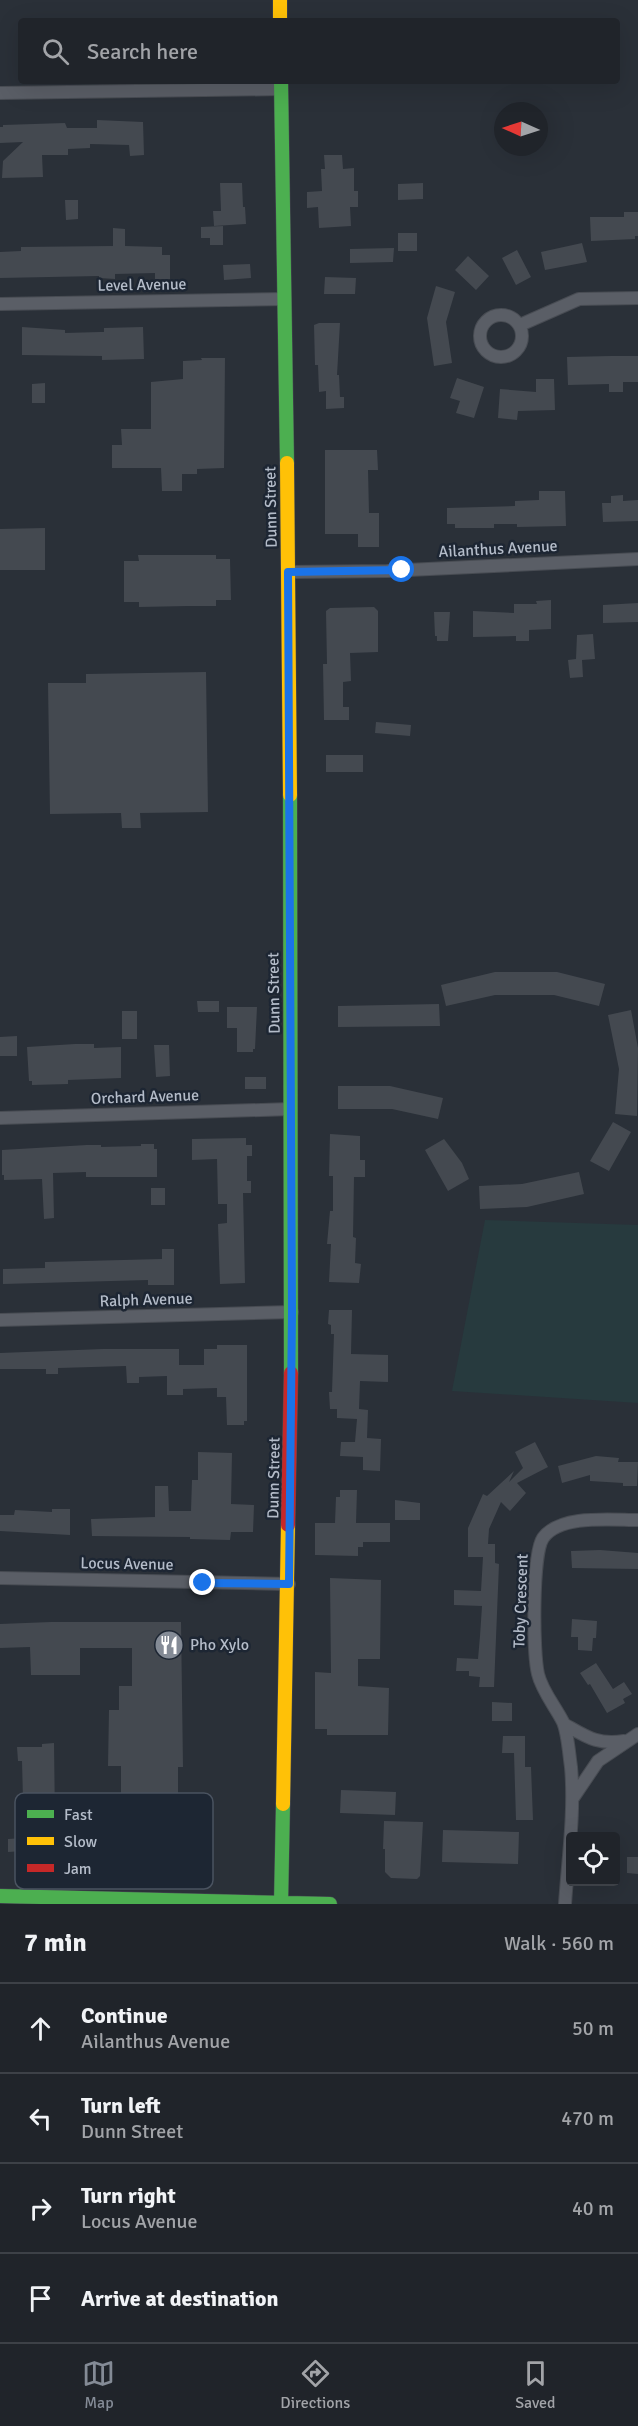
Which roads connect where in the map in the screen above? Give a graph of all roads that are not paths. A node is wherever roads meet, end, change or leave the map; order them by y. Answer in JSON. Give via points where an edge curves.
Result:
{"nodes":[{"id":1,"x":280,"y":0,"type":"edge"},
{"id":2,"x":280,"y":18,"type":"edge"},
{"id":3,"x":281,"y":85,"type":"edge"},
{"id":4,"x":0,"y":93,"type":"edge"},
{"id":5,"x":638,"y":298,"type":"edge"},
{"id":6,"x":285,"y":299,"type":"junction"},
{"id":7,"x":0,"y":304,"type":"edge"},
{"id":8,"x":520,"y":325,"type":"dead end"},
{"id":9,"x":638,"y":559,"type":"edge"},
{"id":10,"x":288,"y":572,"type":"junction"},
{"id":11,"x":291,"y":1109,"type":"junction"},
{"id":12,"x":0,"y":1118,"type":"edge"},
{"id":13,"x":292,"y":1312,"type":"junction"},
{"id":14,"x":0,"y":1320,"type":"edge"},
{"id":15,"x":638,"y":1520,"type":"edge"},
{"id":16,"x":0,"y":1578,"type":"edge"},
{"id":17,"x":289,"y":1584,"type":"junction"},
{"id":18,"x":564,"y":1724,"type":"junction"},
{"id":19,"x":638,"y":1734,"type":"edge"},
{"id":20,"x":627,"y":1740,"type":"junction"},
{"id":21,"x":573,"y":1798,"type":"junction"},
{"id":22,"x":2,"y":1899,"type":"edge"},
{"id":23,"x":281,"y":1903,"type":"edge"},
{"id":24,"x":330,"y":1904,"type":"edge"},
{"id":25,"x":565,"y":1904,"type":"edge"}],
"edges":[{"from":1,"to":2,"type":"street"},
{"from":3,"to":4,"type":"street"},
{"from":3,"to":6,"type":"street","name":"Dunn Street"},
{"from":5,"to":8,"type":"street","via":[[579,299]]},
{"from":6,"to":7,"type":"street","name":"Level Avenue"},
{"from":6,"to":10,"type":"street","name":"Dunn Street"},
{"from":9,"to":10,"type":"street","name":"Ailanthus Avenue"},
{"from":10,"to":11,"type":"street","name":"Dunn Street"},
{"from":11,"to":12,"type":"street","name":"Orchard Avenue"},
{"from":11,"to":13,"type":"street","name":"Dunn Street"},
{"from":13,"to":14,"type":"street","name":"Ralph Avenue"},
{"from":13,"to":17,"type":"street","name":"Dunn Street"},
{"from":15,"to":18,"type":"street","name":"Toby Crescent","via":[[578,1521],[556,1526],[542,1538],[536,1576],[534,1648],[538,1675]]},
{"from":16,"to":17,"type":"street","name":"Locus Avenue"},
{"from":17,"to":23,"type":"street","name":"Dunn Street"},
{"from":18,"to":20,"type":"street","via":[[607,1744]]},
{"from":18,"to":21,"type":"street","name":"Toby Crescent"},
{"from":19,"to":20,"type":"street"},
{"from":20,"to":21,"type":"street","via":[[598,1761]]},
{"from":21,"to":25,"type":"street","name":"Toby Crescent"},
{"from":22,"to":23,"type":"street"},
{"from":23,"to":24,"type":"street"}]}
